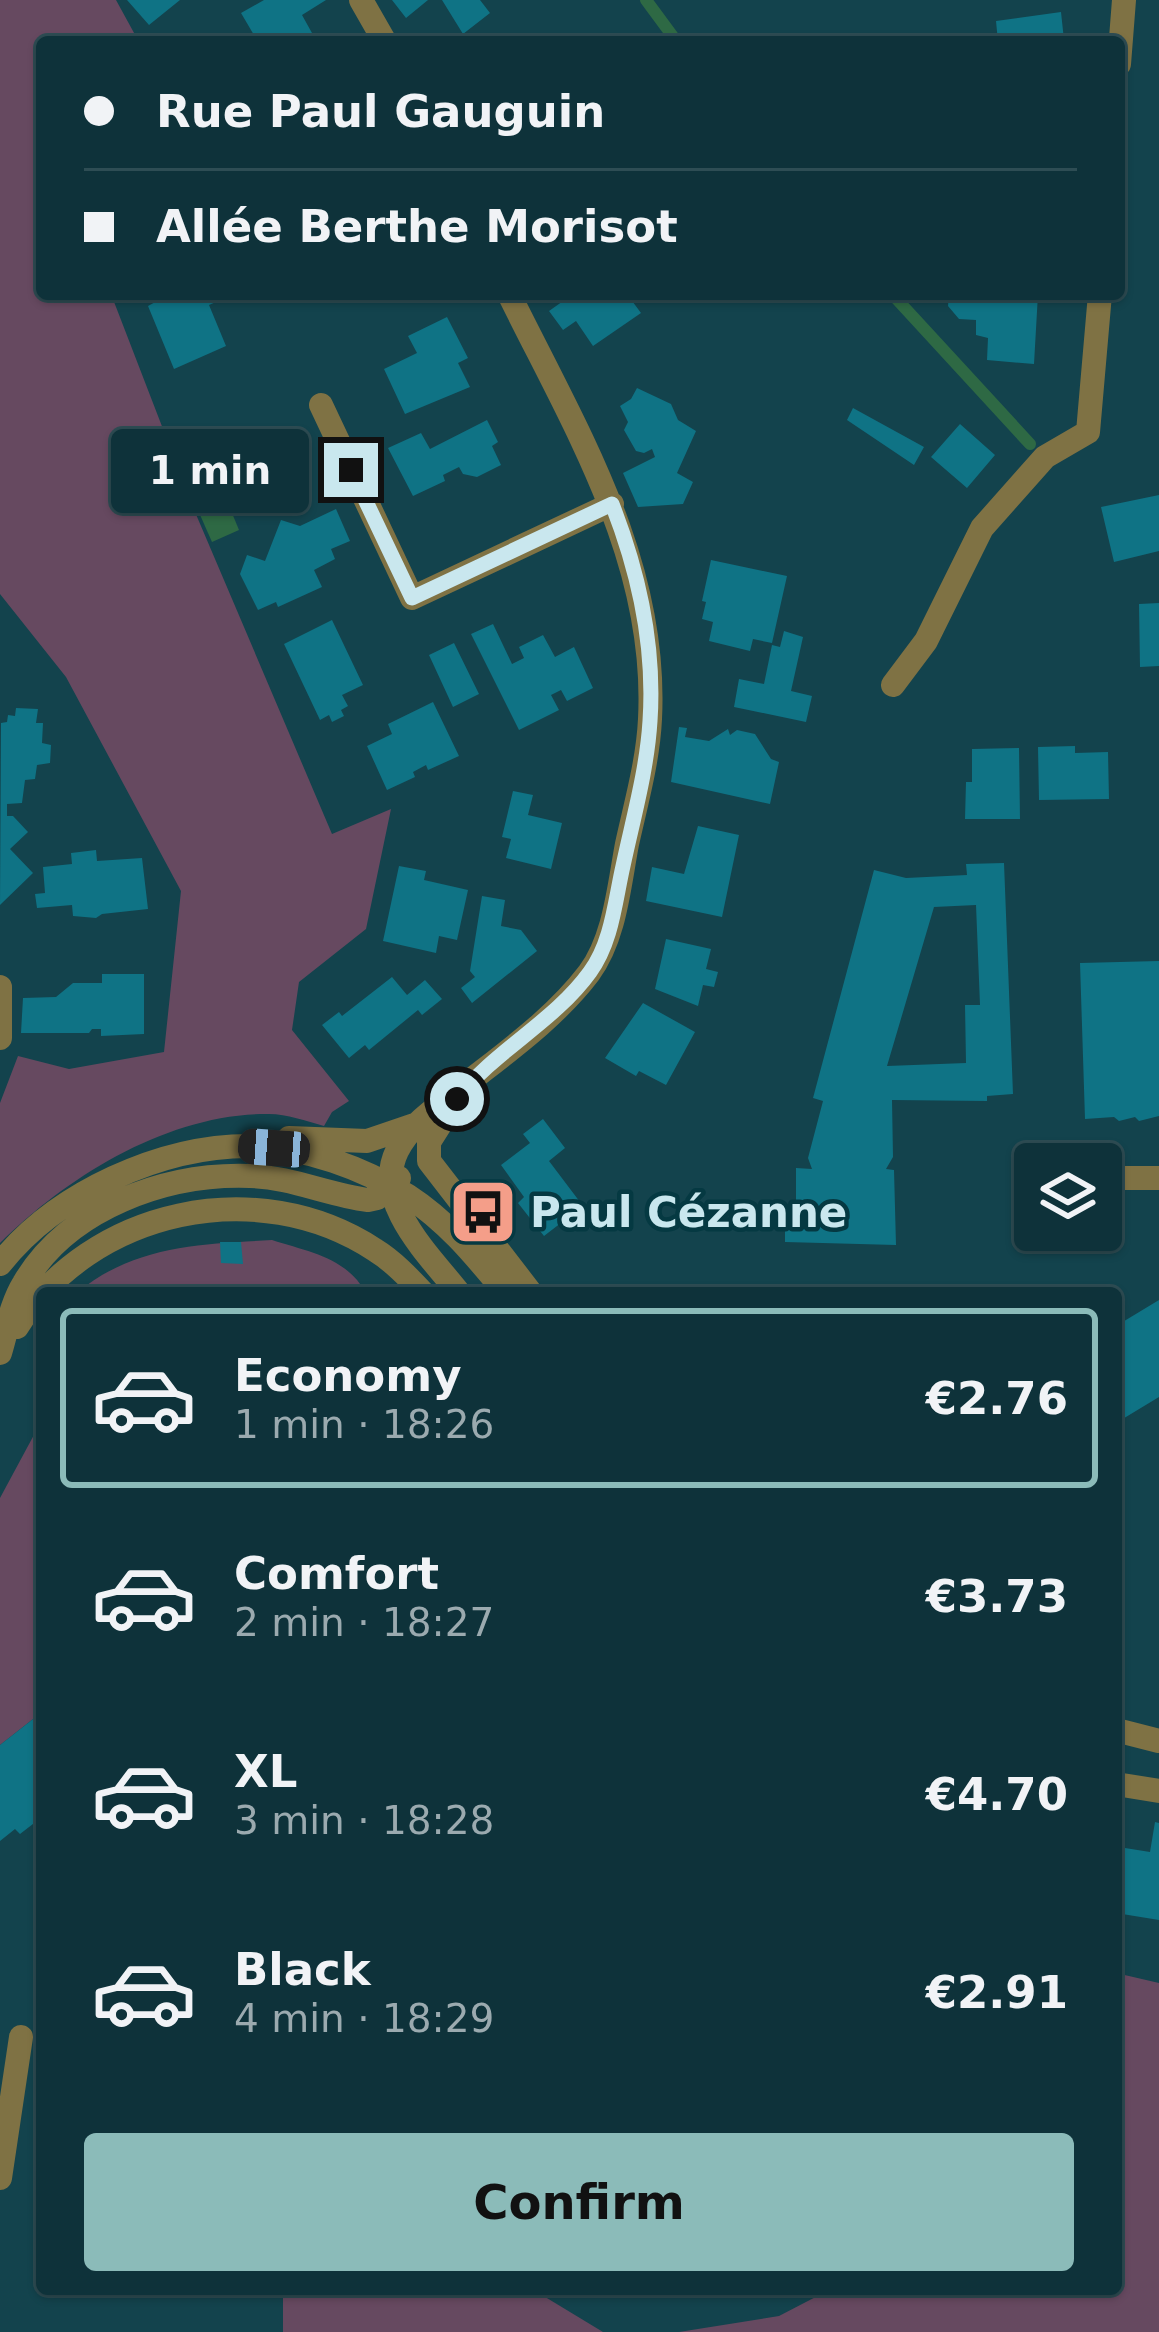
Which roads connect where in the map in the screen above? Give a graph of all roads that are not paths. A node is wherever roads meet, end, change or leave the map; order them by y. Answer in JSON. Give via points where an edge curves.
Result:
{"nodes":[{"id":1,"x":361,"y":0,"type":"edge"},
{"id":2,"x":1124,"y":0,"type":"edge"},
{"id":3,"x":382,"y":36,"type":"edge"},
{"id":4,"x":1121,"y":36,"type":"edge"},
{"id":5,"x":512,"y":300,"type":"edge"},
{"id":6,"x":1099,"y":300,"type":"edge"},
{"id":7,"x":321,"y":405,"type":"dead end"},
{"id":8,"x":612,"y":504,"type":"junction"},
{"id":9,"x":893,"y":685,"type":"dead end"},
{"id":10,"x":0,"y":987,"type":"edge"},
{"id":11,"x":0,"y":1038,"type":"edge"},
{"id":12,"x":428,"y":1122,"type":"junction"},
{"id":13,"x":221,"y":1148,"type":"junction"},
{"id":14,"x":1122,"y":1178,"type":"edge"},
{"id":15,"x":1159,"y":1178,"type":"edge"},
{"id":16,"x":391,"y":1187,"type":"junction"},
{"id":17,"x":0,"y":1264,"type":"edge"},
{"id":18,"x":45,"y":1287,"type":"edge"},
{"id":19,"x":416,"y":1287,"type":"edge"},
{"id":20,"x":454,"y":1287,"type":"edge"},
{"id":21,"x":501,"y":1287,"type":"edge"},
{"id":22,"x":526,"y":1287,"type":"edge"},
{"id":23,"x":36,"y":1301,"type":"edge"},
{"id":24,"x":0,"y":1354,"type":"edge"},
{"id":25,"x":1122,"y":1732,"type":"edge"},
{"id":26,"x":1159,"y":1741,"type":"edge"},
{"id":27,"x":1122,"y":1785,"type":"edge"},
{"id":28,"x":1159,"y":1791,"type":"edge"},
{"id":29,"x":21,"y":2037,"type":"dead end"},
{"id":30,"x":0,"y":2178,"type":"edge"}],
"edges":[{"from":1,"to":3,"type":"street"},
{"from":2,"to":4,"type":"street"},
{"from":5,"to":8,"type":"street"},
{"from":6,"to":9,"type":"street","via":[[1088,432],[1046,457],[982,528],[926,641]]},
{"from":7,"to":8,"type":"street","via":[[412,598]]},
{"from":8,"to":12,"type":"street","via":[[641,596],[650,706],[608,936],[591,970],[546,1020]]},
{"from":10,"to":11,"type":"street"},
{"from":12,"to":13,"type":"street","via":[[367,1141],[268,1137]]},
{"from":12,"to":16,"type":"street"},
{"from":12,"to":16,"type":"street","via":[[397,1151]]},
{"from":12,"to":22,"type":"street","via":[[429,1161]]},
{"from":13,"to":16,"type":"street","via":[[306,1154]]},
{"from":13,"to":17,"type":"street","via":[[163,1159],[105,1184],[60,1210]]},
{"from":14,"to":15,"type":"street"},
{"from":16,"to":20,"type":"street"},
{"from":16,"to":21,"type":"street","via":[[453,1230]]},
{"from":16,"to":24,"type":"street","via":[[368,1200],[276,1178],[224,1176],[117,1203],[35,1265]]},
{"from":18,"to":19,"type":"street","via":[[100,1243],[140,1224],[220,1209],[272,1212],[349,1236]]},
{"from":23,"to":24,"type":"street"},
{"from":25,"to":26,"type":"street"},
{"from":27,"to":28,"type":"street"},
{"from":29,"to":30,"type":"street"}]}
